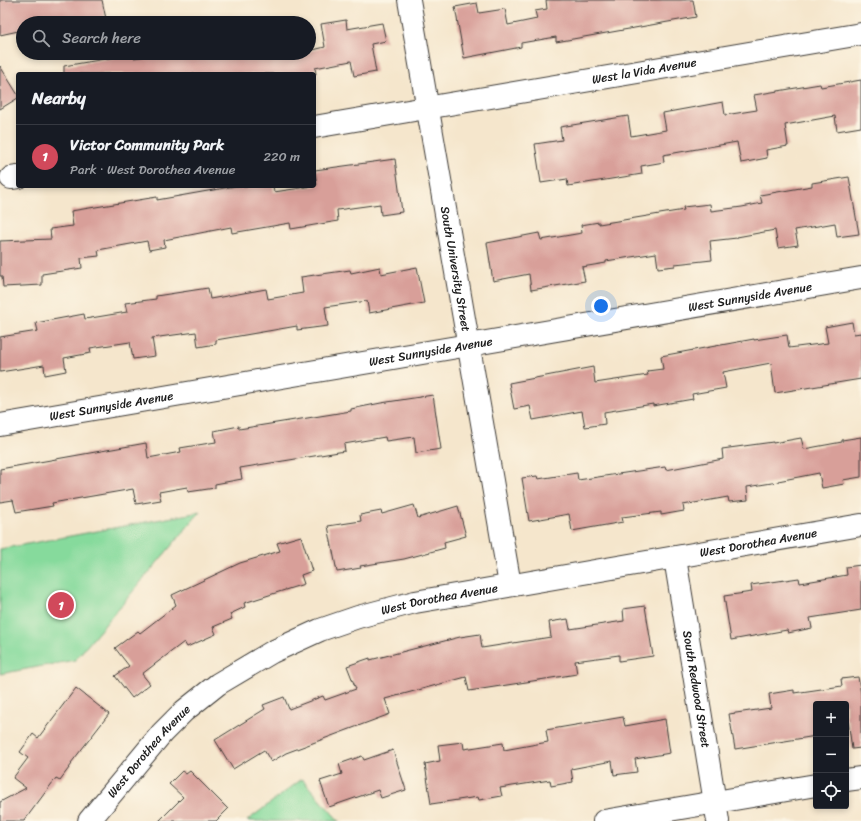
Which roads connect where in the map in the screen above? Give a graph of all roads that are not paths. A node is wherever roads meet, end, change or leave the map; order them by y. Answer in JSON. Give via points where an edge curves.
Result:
{"nodes":[{"id":1,"x":409,"y":0,"type":"edge"},
{"id":2,"x":861,"y":34,"type":"edge"},
{"id":3,"x":428,"y":108,"type":"junction"},
{"id":4,"x":316,"y":127,"type":"edge"},
{"id":5,"x":861,"y":278,"type":"edge"},
{"id":6,"x":469,"y":345,"type":"junction"},
{"id":7,"x":0,"y":426,"type":"edge"},
{"id":8,"x":861,"y":525,"type":"edge"},
{"id":9,"x":675,"y":558,"type":"junction"},
{"id":10,"x":510,"y":585,"type":"junction"},
{"id":11,"x":861,"y":778,"type":"edge"},
{"id":12,"x":849,"y":780,"type":"edge"},
{"id":13,"x":813,"y":786,"type":"edge"},
{"id":14,"x":716,"y":811,"type":"edge"},
{"id":15,"x":89,"y":821,"type":"edge"},
{"id":16,"x":604,"y":821,"type":"edge"}],
"edges":[{"from":1,"to":3,"type":"street","name":"South University Street"},
{"from":2,"to":3,"type":"street","name":"West la Vida Avenue"},
{"from":3,"to":4,"type":"street","name":"West la Vida Avenue"},
{"from":3,"to":6,"type":"street","name":"South University Street"},
{"from":5,"to":6,"type":"street","name":"West Sunnyside Avenue"},
{"from":6,"to":7,"type":"street","name":"West Sunnyside Avenue"},
{"from":6,"to":10,"type":"street","name":"South University Street"},
{"from":8,"to":9,"type":"street","name":"West Dorothea Avenue"},
{"from":9,"to":10,"type":"street","name":"West Dorothea Avenue"},
{"from":9,"to":14,"type":"street","name":"South Redwood Street"},
{"from":10,"to":15,"type":"street","name":"West Dorothea Avenue","via":[[415,602],[358,617],[320,630],[272,652],[218,684],[184,711],[162,733]]},
{"from":11,"to":12,"type":"street"},
{"from":13,"to":14,"type":"street"},
{"from":14,"to":16,"type":"street"}]}
